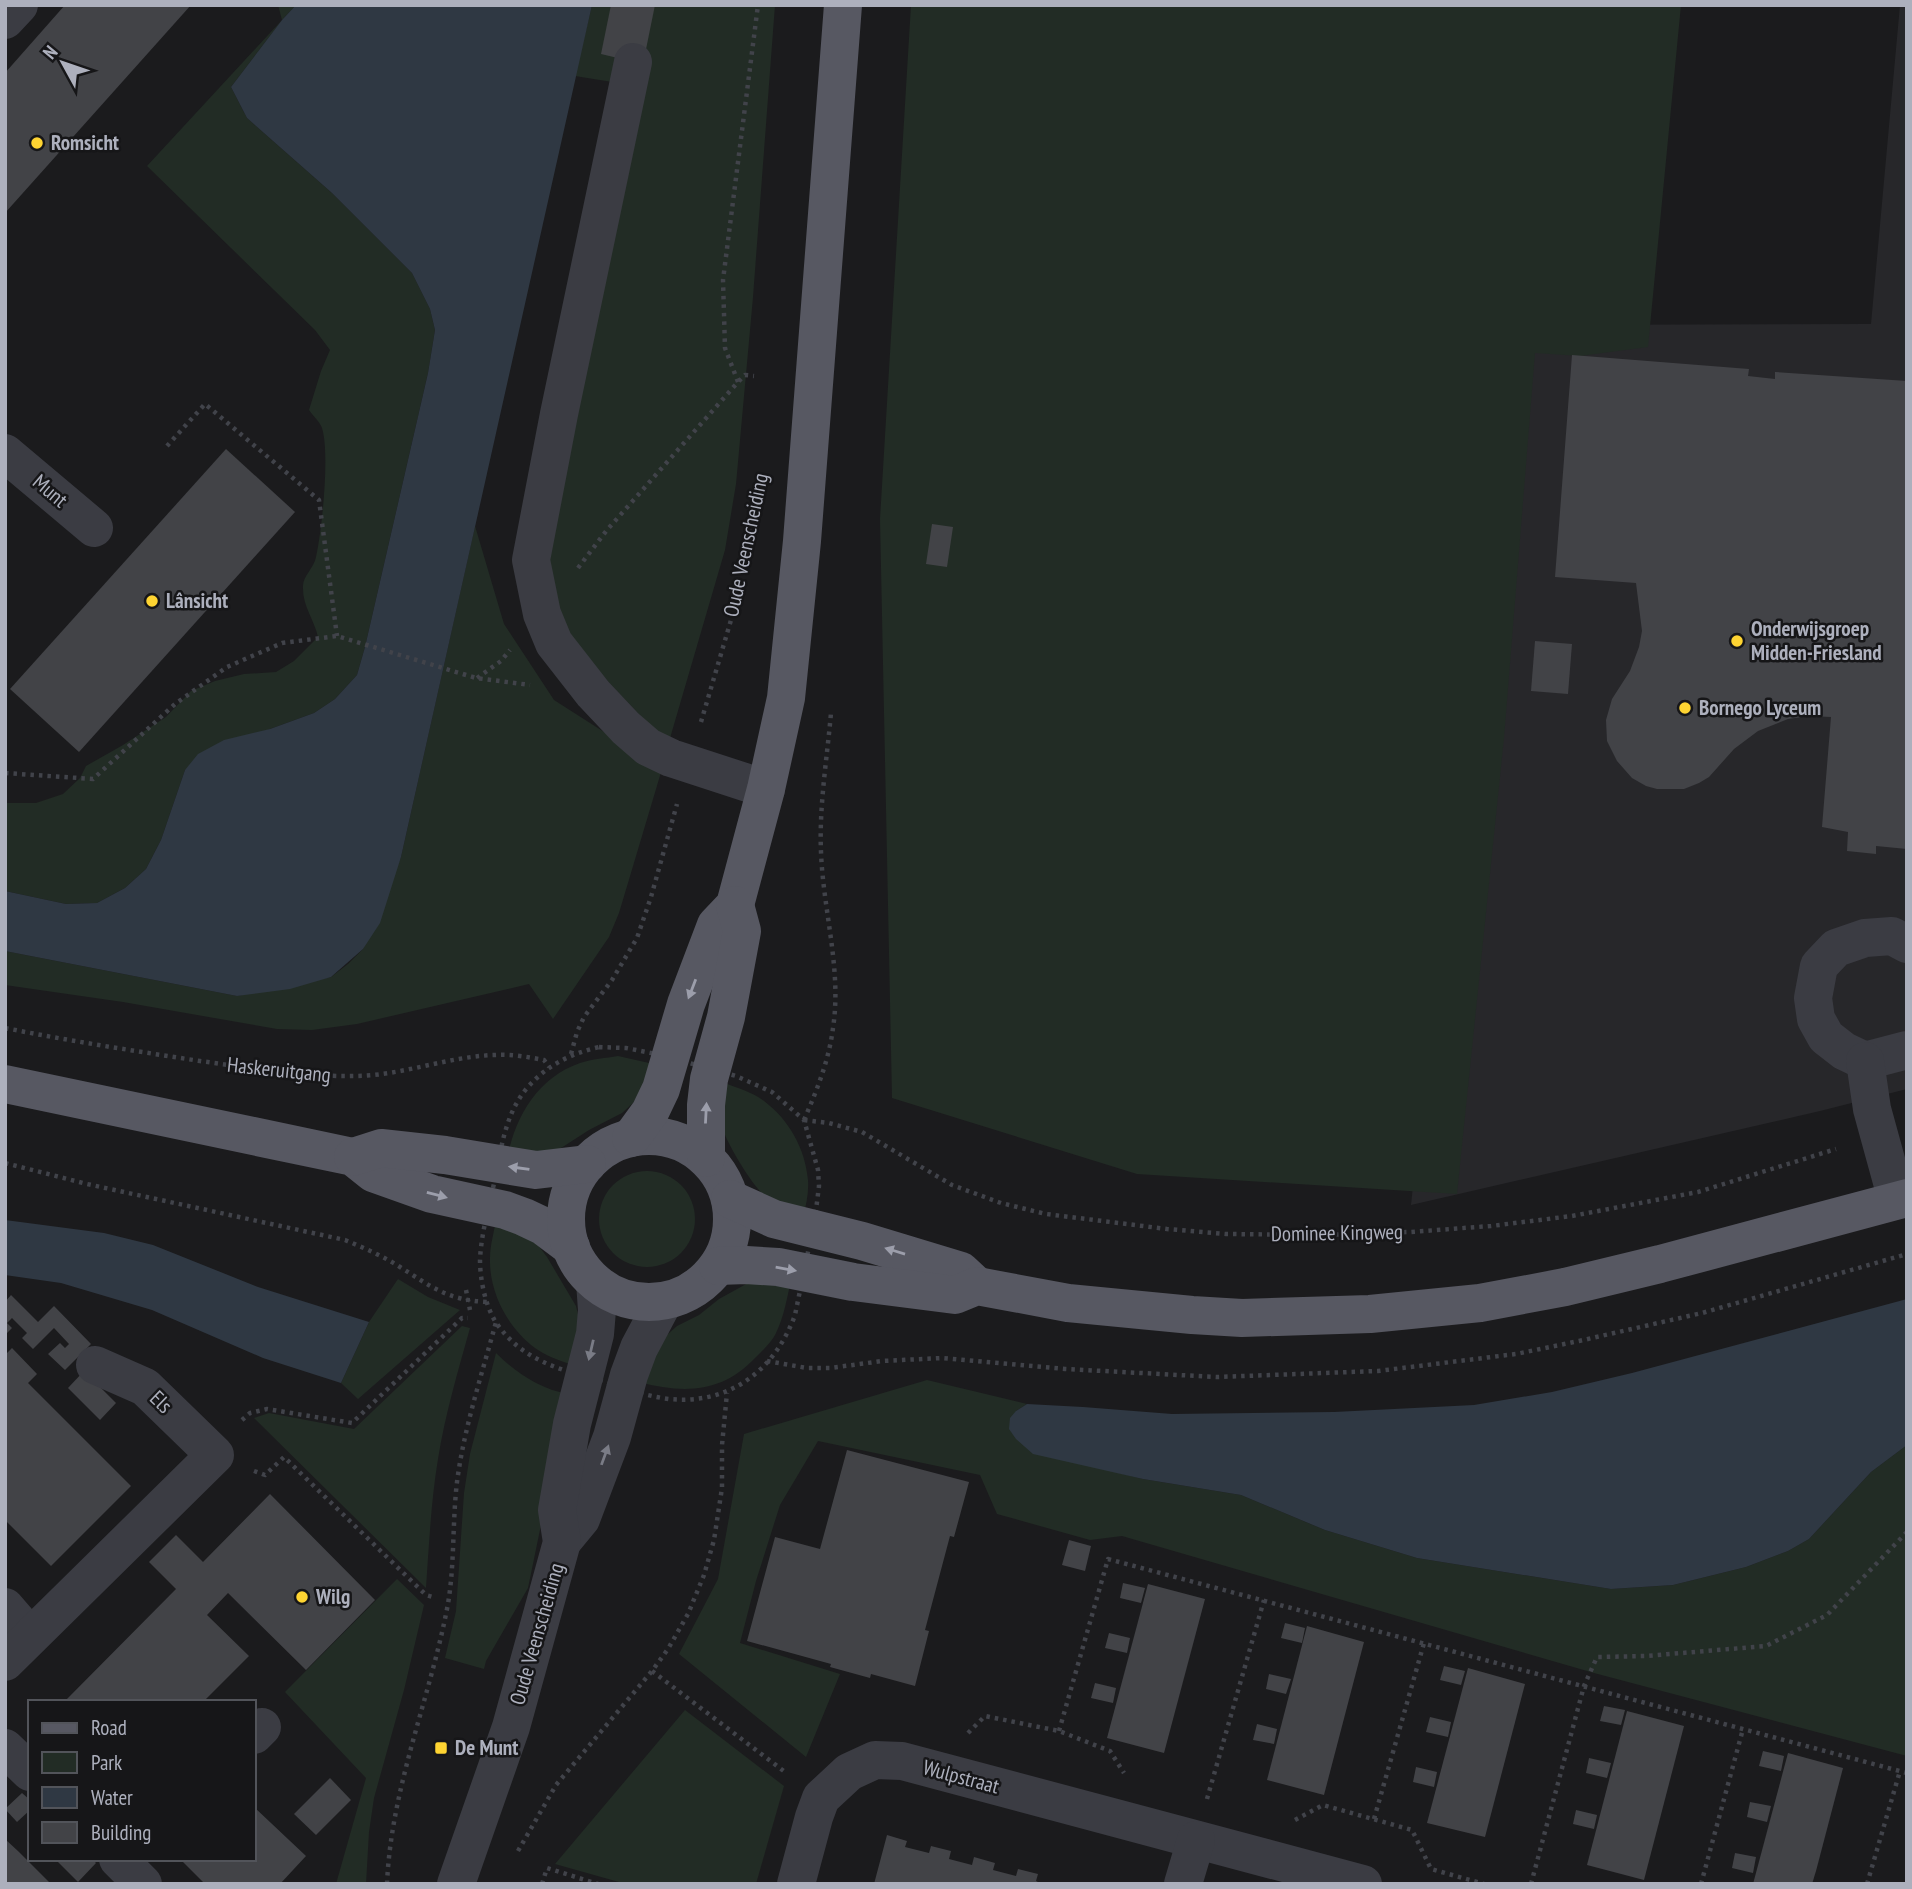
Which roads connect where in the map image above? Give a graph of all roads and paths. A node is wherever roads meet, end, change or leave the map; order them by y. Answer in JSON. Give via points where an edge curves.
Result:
{"nodes":[{"id":1,"x":19,"y":5,"type":"edge"},
{"id":2,"x":758,"y":5,"type":"edge"},
{"id":3,"x":843,"y":5,"type":"edge"},
{"id":4,"x":5,"y":20,"type":"edge"},
{"id":5,"x":633,"y":62,"type":"dead end"},
{"id":6,"x":754,"y":376,"type":"dead end"},
{"id":7,"x":738,"y":382,"type":"junction"},
{"id":8,"x":167,"y":446,"type":"dead end"},
{"id":9,"x":5,"y":453,"type":"edge"},
{"id":10,"x":758,"y":497,"type":"dead end"},
{"id":11,"x":94,"y":528,"type":"dead end"},
{"id":12,"x":542,"y":614,"type":"junction"},
{"id":13,"x":337,"y":636,"type":"junction"},
{"id":14,"x":688,"y":765,"type":"junction"},
{"id":15,"x":5,"y":773,"type":"edge"},
{"id":16,"x":766,"y":789,"type":"junction"},
{"id":17,"x":735,"y":905,"type":"junction"},
{"id":18,"x":1907,"y":944,"type":"edge"},
{"id":19,"x":5,"y":1028,"type":"edge"},
{"id":20,"x":1907,"y":1050,"type":"edge"},
{"id":21,"x":571,"y":1055,"type":"junction"},
{"id":22,"x":661,"y":1055,"type":"dead end"},
{"id":23,"x":1865,"y":1061,"type":"junction"},
{"id":24,"x":549,"y":1067,"type":"junction"},
{"id":25,"x":724,"y":1072,"type":"dead end"},
{"id":26,"x":5,"y":1083,"type":"edge"},
{"id":27,"x":818,"y":1088,"type":"dead end"},
{"id":28,"x":804,"y":1120,"type":"junction"},
{"id":29,"x":1879,"y":1135,"type":"junction"},
{"id":30,"x":631,"y":1138,"type":"junction"},
{"id":31,"x":500,"y":1154,"type":"dead end"},
{"id":32,"x":353,"y":1157,"type":"junction"},
{"id":33,"x":706,"y":1158,"type":"junction"},
{"id":34,"x":5,"y":1163,"type":"edge"},
{"id":35,"x":587,"y":1164,"type":"junction"},
{"id":36,"x":730,"y":1199,"type":"junction"},
{"id":37,"x":1902,"y":1199,"type":"edge"},
{"id":38,"x":487,"y":1217,"type":"dead end"},
{"id":39,"x":815,"y":1220,"type":"dead end"},
{"id":40,"x":571,"y":1247,"type":"junction"},
{"id":41,"x":718,"y":1266,"type":"junction"},
{"id":42,"x":595,"y":1282,"type":"junction"},
{"id":43,"x":802,"y":1284,"type":"dead end"},
{"id":44,"x":977,"y":1286,"type":"junction"},
{"id":45,"x":466,"y":1290,"type":"dead end"},
{"id":46,"x":468,"y":1301,"type":"junction"},
{"id":47,"x":664,"y":1301,"type":"junction"},
{"id":48,"x":487,"y":1303,"type":"junction"},
{"id":49,"x":470,"y":1310,"type":"dead end"},
{"id":50,"x":468,"y":1318,"type":"dead end"},
{"id":51,"x":496,"y":1322,"type":"junction"},
{"id":52,"x":767,"y":1361,"type":"junction"},
{"id":53,"x":777,"y":1363,"type":"dead end"},
{"id":54,"x":95,"y":1365,"type":"dead end"},
{"id":55,"x":575,"y":1374,"type":"dead end"},
{"id":56,"x":636,"y":1391,"type":"dead end"},
{"id":57,"x":727,"y":1392,"type":"junction"},
{"id":58,"x":215,"y":1455,"type":"junction"},
{"id":59,"x":1907,"y":1532,"type":"edge"},
{"id":60,"x":562,"y":1542,"type":"junction"},
{"id":61,"x":433,"y":1597,"type":"dead end"},
{"id":62,"x":1264,"y":1600,"type":"junction"},
{"id":63,"x":5,"y":1607,"type":"edge"},
{"id":64,"x":1424,"y":1643,"type":"junction"},
{"id":65,"x":18,"y":1649,"type":"edge"},
{"id":66,"x":652,"y":1671,"type":"junction"},
{"id":67,"x":1584,"y":1686,"type":"junction"},
{"id":68,"x":1743,"y":1729,"type":"junction"},
{"id":69,"x":1059,"y":1731,"type":"dead end"},
{"id":70,"x":5,"y":1748,"type":"edge"},
{"id":71,"x":28,"y":1770,"type":"edge"},
{"id":72,"x":1900,"y":1771,"type":"junction"},
{"id":73,"x":1907,"y":1773,"type":"edge"},
{"id":74,"x":821,"y":1798,"type":"junction"},
{"id":75,"x":1374,"y":1819,"type":"dead end"},
{"id":76,"x":1196,"y":1840,"type":"junction"},
{"id":77,"x":514,"y":1859,"type":"dead end"},
{"id":78,"x":387,"y":1884,"type":"edge"},
{"id":79,"x":456,"y":1884,"type":"edge"},
{"id":80,"x":542,"y":1884,"type":"edge"},
{"id":81,"x":598,"y":1884,"type":"edge"},
{"id":82,"x":796,"y":1884,"type":"edge"},
{"id":83,"x":1183,"y":1884,"type":"edge"},
{"id":84,"x":1363,"y":1884,"type":"edge"},
{"id":85,"x":1531,"y":1884,"type":"edge"},
{"id":86,"x":1700,"y":1884,"type":"edge"},
{"id":87,"x":1867,"y":1884,"type":"edge"}],
"edges":[{"from":1,"to":4,"type":"street"},
{"from":2,"to":7,"type":"path","via":[[723,280],[725,348]]},
{"from":3,"to":16,"type":"main road","via":[[797,603],[786,698]]},
{"from":5,"to":12,"type":"street","via":[[531,560]]},
{"from":6,"to":7,"type":"path","via":[[745,375]]},
{"from":7,"to":12,"type":"path","via":[[607,530]]},
{"from":8,"to":13,"type":"path","via":[[205,404],[319,500]]},
{"from":9,"to":11,"type":"street","name":"Munt"},
{"from":10,"to":14,"type":"path","name":"Oude Veenscheiding","via":[[736,603]]},
{"from":12,"to":13,"type":"path","via":[[501,661],[476,678]]},
{"from":12,"to":14,"type":"street","via":[[554,643],[626,728],[648,747]]},
{"from":13,"to":15,"type":"path","via":[[282,643],[227,667],[175,704],[93,779]]},
{"from":14,"to":16,"type":"street"},
{"from":14,"to":21,"type":"path","name":"Oude Veenscheiding","via":[[637,938],[584,1017]]},
{"from":16,"to":17,"type":"main road"},
{"from":17,"to":30,"type":"main road","one_way":true,"via":[[716,925],[686,1004],[662,1089]]},
{"from":33,"to":17,"type":"main road","one_way":true,"via":[[709,1079],[742,931]]},
{"from":18,"to":23,"type":"street","via":[[1892,936],[1865,938],[1836,948],[1819,966],[1813,998],[1816,1019],[1826,1037]]},
{"from":19,"to":24,"type":"path","name":"Haskeruitgang","via":[[90,1045],[318,1075],[386,1074],[499,1054],[544,1060]]},
{"from":20,"to":23,"type":"street"},
{"from":21,"to":22,"type":"path","via":[[614,1046]]},
{"from":21,"to":24,"type":"path"},
{"from":23,"to":29,"type":"street"},
{"from":24,"to":31,"type":"path","via":[[513,1111]]},
{"from":25,"to":28,"type":"path","via":[[762,1086]]},
{"from":26,"to":32,"type":"main road"},
{"from":27,"to":28,"type":"path"},
{"from":28,"to":29,"type":"path","name":"Dominee Kingweg","via":[[862,1132],[952,1185],[1000,1203],[1046,1213],[1226,1234],[1410,1233],[1572,1216],[1698,1192]]},
{"from":28,"to":39,"type":"path","via":[[818,1170]]},
{"from":29,"to":37,"type":"street"},
{"from":30,"to":33,"type":"main road","via":[[671,1139]]},
{"from":30,"to":35,"type":"main road","via":[[612,1145]]},
{"from":35,"to":32,"type":"main road","one_way":true,"via":[[536,1170],[381,1148]]},
{"from":32,"to":40,"type":"main road","one_way":true,"via":[[384,1178],[524,1217]]},
{"from":33,"to":36,"type":"main road","via":[[724,1181]]},
{"from":34,"to":46,"type":"path","via":[[345,1240],[440,1292]]},
{"from":35,"to":40,"type":"main road","via":[[568,1203]]},
{"from":36,"to":41,"type":"main road","via":[[733,1223]]},
{"from":44,"to":36,"type":"main road","one_way":true,"via":[[961,1271],[774,1219]]},
{"from":37,"to":44,"type":"main road","via":[[1565,1287],[1424,1310],[1242,1318],[1092,1306]]},
{"from":38,"to":48,"type":"path","via":[[480,1262]]},
{"from":40,"to":42,"type":"main road"},
{"from":41,"to":44,"type":"main road","one_way":true,"via":[[778,1267],[954,1295]]},
{"from":41,"to":47,"type":"main road","via":[[695,1289]]},
{"from":42,"to":47,"type":"main road","via":[[627,1299]]},
{"from":42,"to":60,"type":"street","name":"Oude Veenscheiding","one_way":true,"via":[[595,1334],[557,1510]]},
{"from":43,"to":52,"type":"path","via":[[790,1328]]},
{"from":45,"to":46,"type":"path"},
{"from":46,"to":48,"type":"path"},
{"from":46,"to":49,"type":"path"},
{"from":60,"to":47,"type":"street","name":"Oude Veenscheiding","one_way":true,"via":[[581,1519],[639,1348]]},
{"from":48,"to":51,"type":"path"},
{"from":50,"to":58,"type":"path","via":[[352,1423],[258,1410],[229,1432]]},
{"from":51,"to":55,"type":"path","via":[[529,1354],[550,1367]]},
{"from":51,"to":78,"type":"path","via":[[460,1460],[448,1606],[397,1799]]},
{"from":52,"to":53,"type":"path"},
{"from":52,"to":57,"type":"path"},
{"from":54,"to":58,"type":"street","name":"Els","via":[[145,1387]]},
{"from":56,"to":57,"type":"path","via":[[667,1399]]},
{"from":57,"to":66,"type":"path","via":[[722,1488],[711,1550],[688,1614]]},
{"from":58,"to":61,"type":"path","via":[[265,1475],[284,1457]]},
{"from":58,"to":65,"type":"street"},
{"from":59,"to":67,"type":"path","via":[[1827,1615],[1766,1646],[1597,1657]]},
{"from":60,"to":79,"type":"street","name":"Oude Veenscheiding","via":[[511,1727]]},
{"from":62,"to":64,"type":"path"},
{"from":62,"to":69,"type":"path","via":[[1108,1559]]},
{"from":62,"to":76,"type":"path"},
{"from":63,"to":65,"type":"street"},
{"from":64,"to":67,"type":"path"},
{"from":64,"to":75,"type":"path"},
{"from":66,"to":74,"type":"path"},
{"from":66,"to":77,"type":"path","via":[[556,1785]]},
{"from":67,"to":68,"type":"path"},
{"from":67,"to":85,"type":"path"},
{"from":68,"to":72,"type":"path"},
{"from":68,"to":86,"type":"path"},
{"from":70,"to":71,"type":"street"},
{"from":72,"to":73,"type":"path"},
{"from":72,"to":87,"type":"path"},
{"from":74,"to":76,"type":"street","name":"Wulpstraat","via":[[849,1772],[875,1760],[902,1761]]},
{"from":74,"to":82,"type":"street","name":"Wulpstraat"},
{"from":76,"to":83,"type":"street"},
{"from":76,"to":84,"type":"street","name":"Wulpstraat"},
{"from":80,"to":81,"type":"path","via":[[547,1868]]}]}
